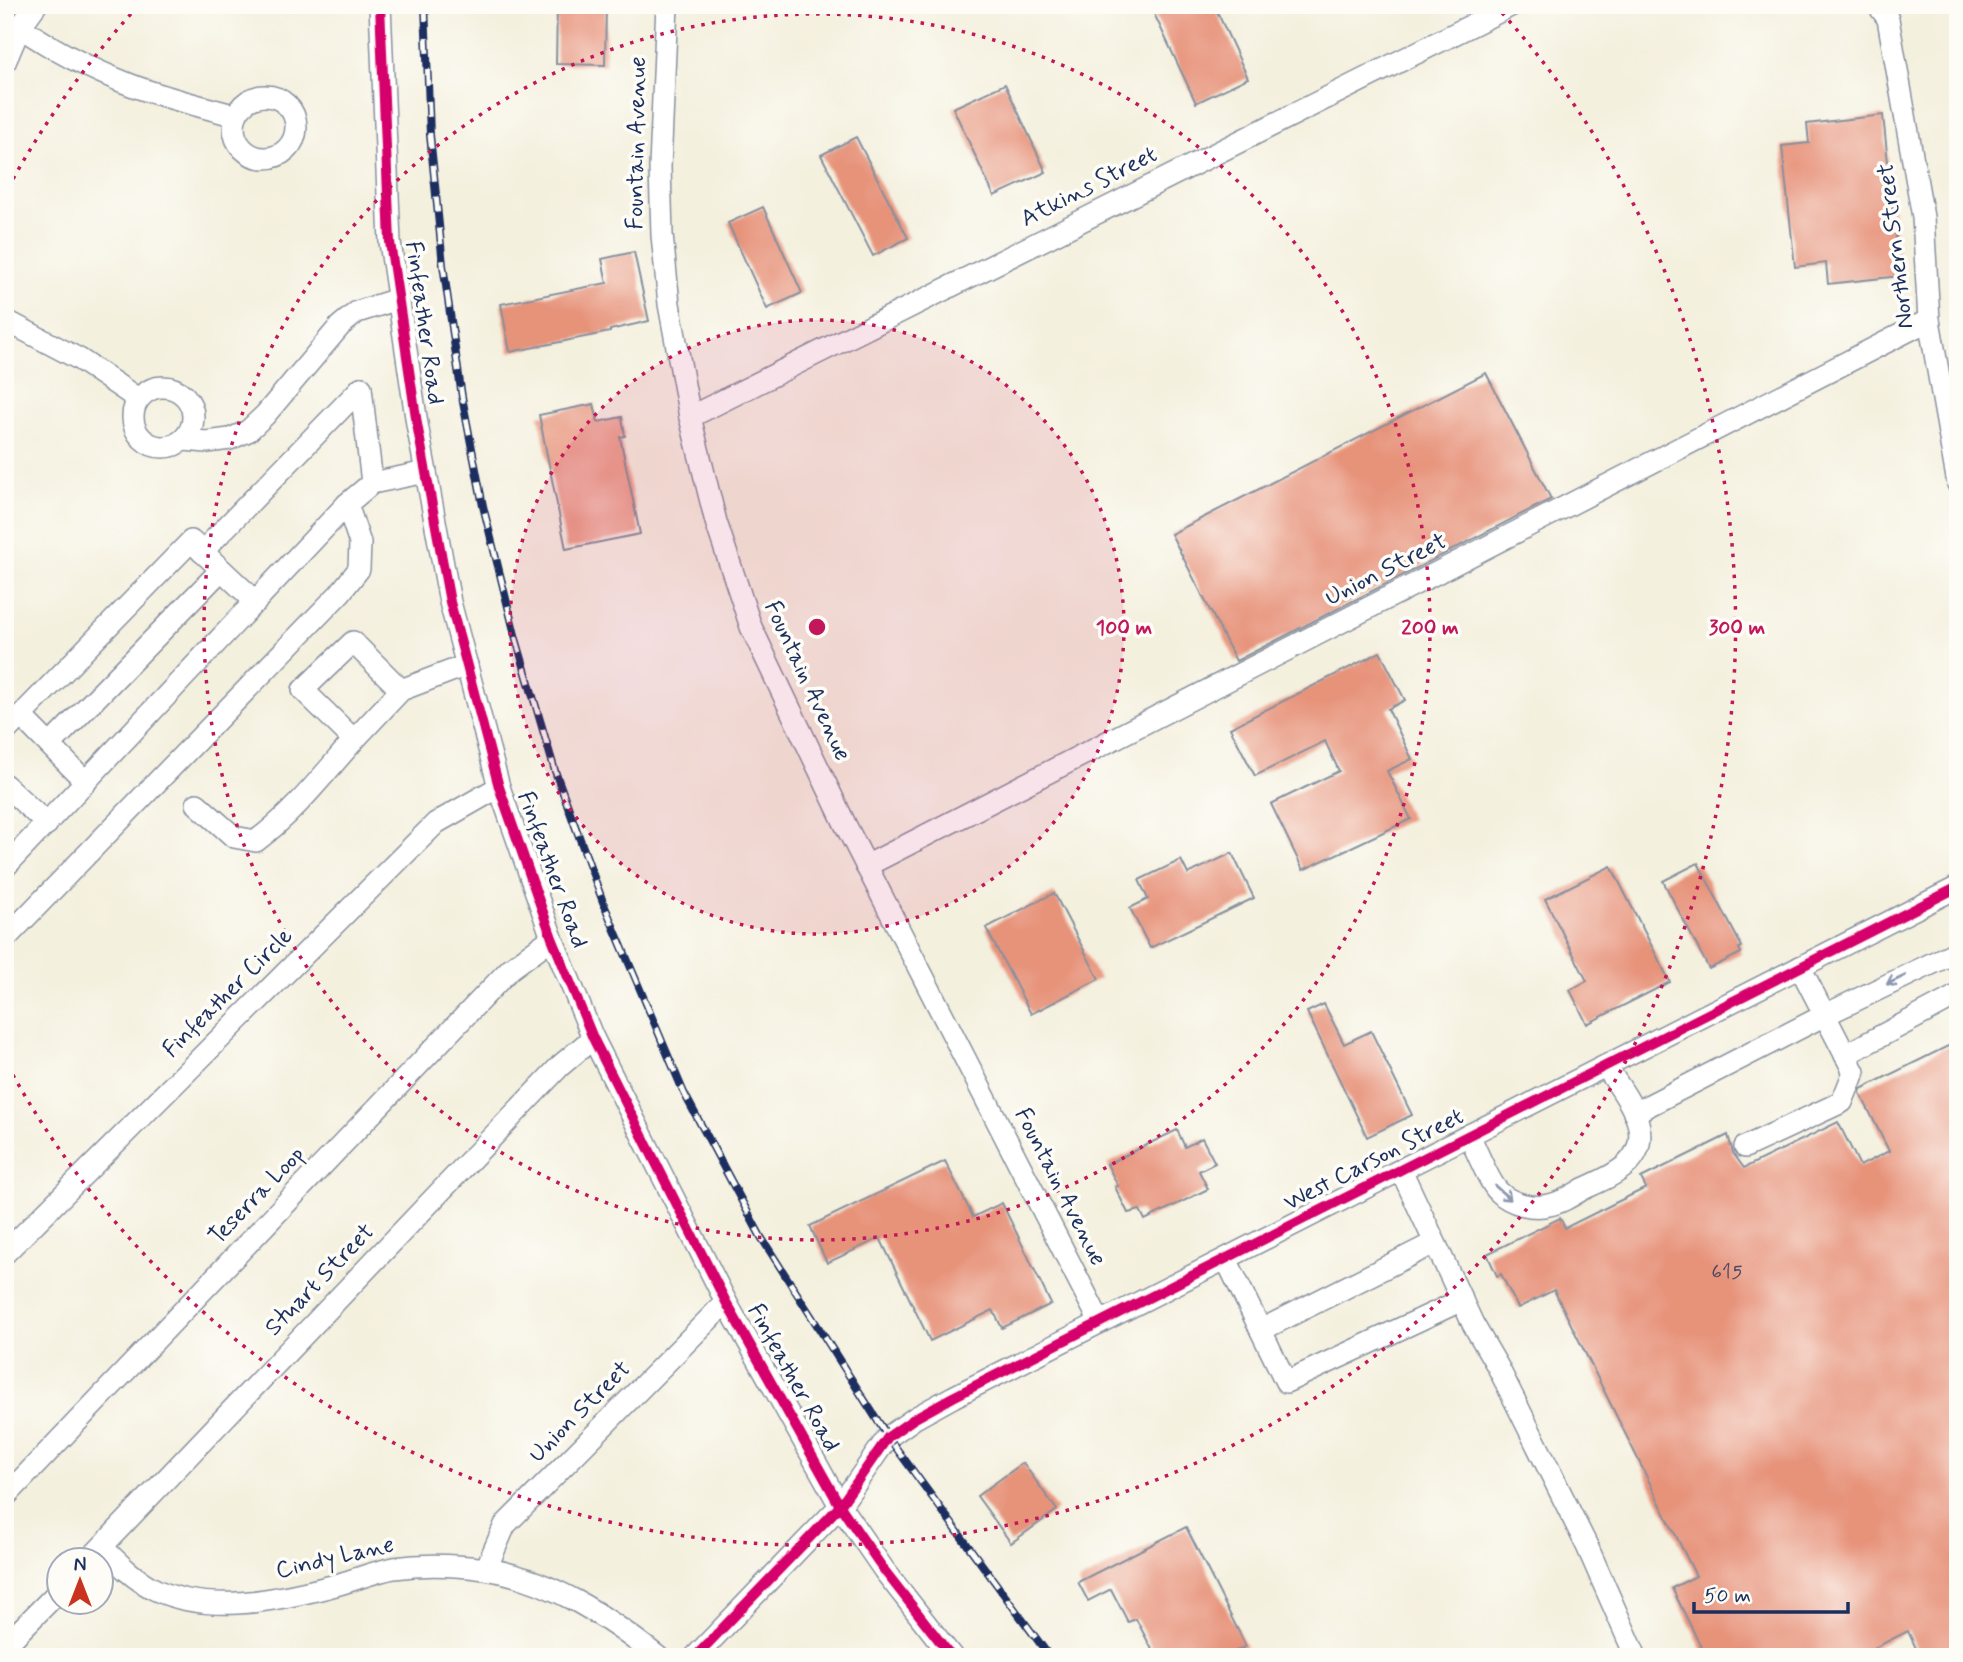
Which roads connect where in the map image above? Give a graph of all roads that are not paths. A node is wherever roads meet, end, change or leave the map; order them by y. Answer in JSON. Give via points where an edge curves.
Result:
{"nodes":[{"id":1,"x":36,"y":5,"type":"edge"},
{"id":2,"x":380,"y":5,"type":"edge"},
{"id":3,"x":667,"y":5,"type":"edge"},
{"id":4,"x":1512,"y":5,"type":"edge"},
{"id":5,"x":1878,"y":5,"type":"edge"},
{"id":6,"x":20,"y":27,"type":"junction"},
{"id":7,"x":5,"y":62,"type":"edge"},
{"id":8,"x":236,"y":116,"type":"dead end"},
{"id":9,"x":398,"y":299,"type":"junction"},
{"id":10,"x":5,"y":320,"type":"edge"},
{"id":11,"x":1930,"y":320,"type":"junction"},
{"id":12,"x":138,"y":399,"type":"junction"},
{"id":13,"x":690,"y":417,"type":"junction"},
{"id":14,"x":184,"y":440,"type":"junction"},
{"id":15,"x":426,"y":472,"type":"junction"},
{"id":16,"x":372,"y":483,"type":"junction"},
{"id":17,"x":1958,"y":484,"type":"edge"},
{"id":18,"x":348,"y":504,"type":"junction"},
{"id":19,"x":202,"y":552,"type":"junction"},
{"id":20,"x":220,"y":571,"type":"junction"},
{"id":21,"x":256,"y":602,"type":"junction"},
{"id":22,"x":467,"y":665,"type":"junction"},
{"id":23,"x":401,"y":690,"type":"junction"},
{"id":24,"x":21,"y":716,"type":"junction"},
{"id":25,"x":5,"y":732,"type":"edge"},
{"id":26,"x":354,"y":740,"type":"junction"},
{"id":27,"x":50,"y":745,"type":"junction"},
{"id":28,"x":86,"y":782,"type":"junction"},
{"id":29,"x":5,"y":785,"type":"edge"},
{"id":30,"x":499,"y":787,"type":"junction"},
{"id":31,"x":197,"y":804,"type":"dead end"},
{"id":32,"x":47,"y":824,"type":"junction"},
{"id":33,"x":6,"y":864,"type":"edge"},
{"id":34,"x":866,"y":866,"type":"junction"},
{"id":35,"x":1958,"y":887,"type":"edge"},
{"id":36,"x":552,"y":938,"type":"junction"},
{"id":37,"x":5,"y":939,"type":"edge"},
{"id":38,"x":1958,"y":951,"type":"edge"},
{"id":39,"x":1800,"y":967,"type":"junction"},
{"id":40,"x":1958,"y":996,"type":"edge"},
{"id":41,"x":1825,"y":1015,"type":"junction"},
{"id":42,"x":593,"y":1038,"type":"junction"},
{"id":43,"x":1845,"y":1055,"type":"junction"},
{"id":44,"x":1606,"y":1066,"type":"junction"},
{"id":45,"x":1634,"y":1113,"type":"junction"},
{"id":46,"x":1469,"y":1135,"type":"junction"},
{"id":47,"x":1745,"y":1147,"type":"dead end"},
{"id":48,"x":1401,"y":1170,"type":"junction"},
{"id":49,"x":1434,"y":1242,"type":"junction"},
{"id":50,"x":5,"y":1253,"type":"edge"},
{"id":51,"x":1226,"y":1259,"type":"junction"},
{"id":52,"x":1462,"y":1300,"type":"junction"},
{"id":53,"x":726,"y":1302,"type":"junction"},
{"id":54,"x":1100,"y":1322,"type":"junction"},
{"id":55,"x":1261,"y":1330,"type":"junction"},
{"id":56,"x":5,"y":1497,"type":"edge"},
{"id":57,"x":840,"y":1506,"type":"junction"},
{"id":58,"x":103,"y":1546,"type":"edge"},
{"id":59,"x":116,"y":1564,"type":"edge"},
{"id":60,"x":486,"y":1569,"type":"junction"},
{"id":61,"x":46,"y":1604,"type":"edge"},
{"id":62,"x":5,"y":1646,"type":"edge"},
{"id":63,"x":658,"y":1657,"type":"edge"},
{"id":64,"x":695,"y":1657,"type":"edge"},
{"id":65,"x":952,"y":1657,"type":"edge"},
{"id":66,"x":1636,"y":1657,"type":"edge"}],
"edges":[{"from":1,"to":6,"type":"street"},
{"from":2,"to":9,"type":"street","name":"Finfeather Road","via":[[390,242]]},
{"from":3,"to":13,"type":"street","name":"Fountain Avenue","via":[[662,235],[669,304]]},
{"from":4,"to":13,"type":"street","name":"Atkins Street"},
{"from":5,"to":11,"type":"street","name":"Northern Street","via":[[1888,19],[1923,217]]},
{"from":6,"to":7,"type":"street"},
{"from":6,"to":8,"type":"street","via":[[50,47],[123,82]]},
{"from":9,"to":14,"type":"street","via":[[358,312],[340,326],[248,431],[230,439]]},
{"from":9,"to":15,"type":"street","name":"Finfeather Road"},
{"from":10,"to":12,"type":"street","via":[[79,359]]},
{"from":11,"to":17,"type":"street","name":"Northern Street"},
{"from":11,"to":34,"type":"street","name":"Union Street"},
{"from":12,"to":14,"type":"street","via":[[133,418],[139,436],[156,447],[175,446]]},
{"from":12,"to":14,"type":"street","via":[[166,387],[185,395],[194,414]]},
{"from":13,"to":34,"type":"street","name":"Fountain Avenue","via":[[716,522],[751,627]]},
{"from":15,"to":16,"type":"street"},
{"from":15,"to":22,"type":"street","name":"Finfeather Road","via":[[450,602]]},
{"from":16,"to":18,"type":"street"},
{"from":16,"to":19,"type":"street","via":[[361,388]]},
{"from":18,"to":21,"type":"street"},
{"from":18,"to":37,"type":"street","via":[[360,544],[359,569],[347,585]]},
{"from":19,"to":20,"type":"street"},
{"from":19,"to":24,"type":"street","via":[[191,541]]},
{"from":20,"to":21,"type":"street"},
{"from":20,"to":27,"type":"street"},
{"from":21,"to":28,"type":"street"},
{"from":22,"to":23,"type":"street"},
{"from":22,"to":30,"type":"street","name":"Finfeather Road"},
{"from":23,"to":26,"type":"street"},
{"from":23,"to":26,"type":"street","via":[[353,642],[303,690]]},
{"from":24,"to":25,"type":"street"},
{"from":24,"to":27,"type":"street"},
{"from":26,"to":31,"type":"street","via":[[277,826],[256,841],[234,837]]},
{"from":27,"to":28,"type":"street"},
{"from":28,"to":32,"type":"street"},
{"from":29,"to":32,"type":"street"},
{"from":30,"to":36,"type":"street","name":"Finfeather Road"},
{"from":30,"to":50,"type":"street","name":"Finfeather Circle","via":[[436,823]]},
{"from":32,"to":33,"type":"street"},
{"from":34,"to":54,"type":"street","name":"Fountain Avenue"},
{"from":35,"to":39,"type":"street","name":"West Carson Street"},
{"from":36,"to":42,"type":"street","name":"Finfeather Road"},
{"from":36,"to":56,"type":"street","name":"Teserra Loop","via":[[510,968]]},
{"from":38,"to":41,"type":"street","one_way":true},
{"from":39,"to":41,"type":"street"},
{"from":39,"to":44,"type":"street","name":"West Carson Street"},
{"from":40,"to":43,"type":"street"},
{"from":41,"to":43,"type":"street"},
{"from":41,"to":45,"type":"street"},
{"from":42,"to":53,"type":"street","name":"Finfeather Road"},
{"from":42,"to":58,"type":"street","name":"Stuart Street","via":[[560,1066]]},
{"from":43,"to":47,"type":"street","via":[[1854,1072],[1842,1102]]},
{"from":44,"to":45,"type":"street"},
{"from":44,"to":46,"type":"street","name":"West Carson Street"},
{"from":46,"to":45,"type":"street","one_way":true,"via":[[1497,1191],[1512,1201],[1551,1205],[1631,1162],[1640,1129]]},
{"from":46,"to":48,"type":"street","name":"West Carson Street"},
{"from":48,"to":49,"type":"street"},
{"from":48,"to":51,"type":"street","name":"West Carson Street"},
{"from":49,"to":52,"type":"street"},
{"from":49,"to":55,"type":"street"},
{"from":51,"to":54,"type":"street","name":"West Carson Street"},
{"from":51,"to":55,"type":"street"},
{"from":52,"to":55,"type":"street","via":[[1286,1382]]},
{"from":52,"to":66,"type":"street","via":[[1581,1534]]},
{"from":53,"to":57,"type":"street","name":"Finfeather Road"},
{"from":53,"to":60,"type":"street","name":"Union Street","via":[[505,1525]]},
{"from":54,"to":57,"type":"street","name":"West Carson Street","via":[[953,1397],[888,1437]]},
{"from":57,"to":64,"type":"street","name":"West Carson Street"},
{"from":57,"to":65,"type":"street","name":"Finfeather Road"},
{"from":59,"to":60,"type":"street","name":"Cindy Lane","via":[[156,1590],[205,1603],[260,1601],[394,1568]]},
{"from":60,"to":63,"type":"street","name":"Cindy Lane","via":[[543,1585],[581,1603]]},
{"from":61,"to":62,"type":"street"}]}
